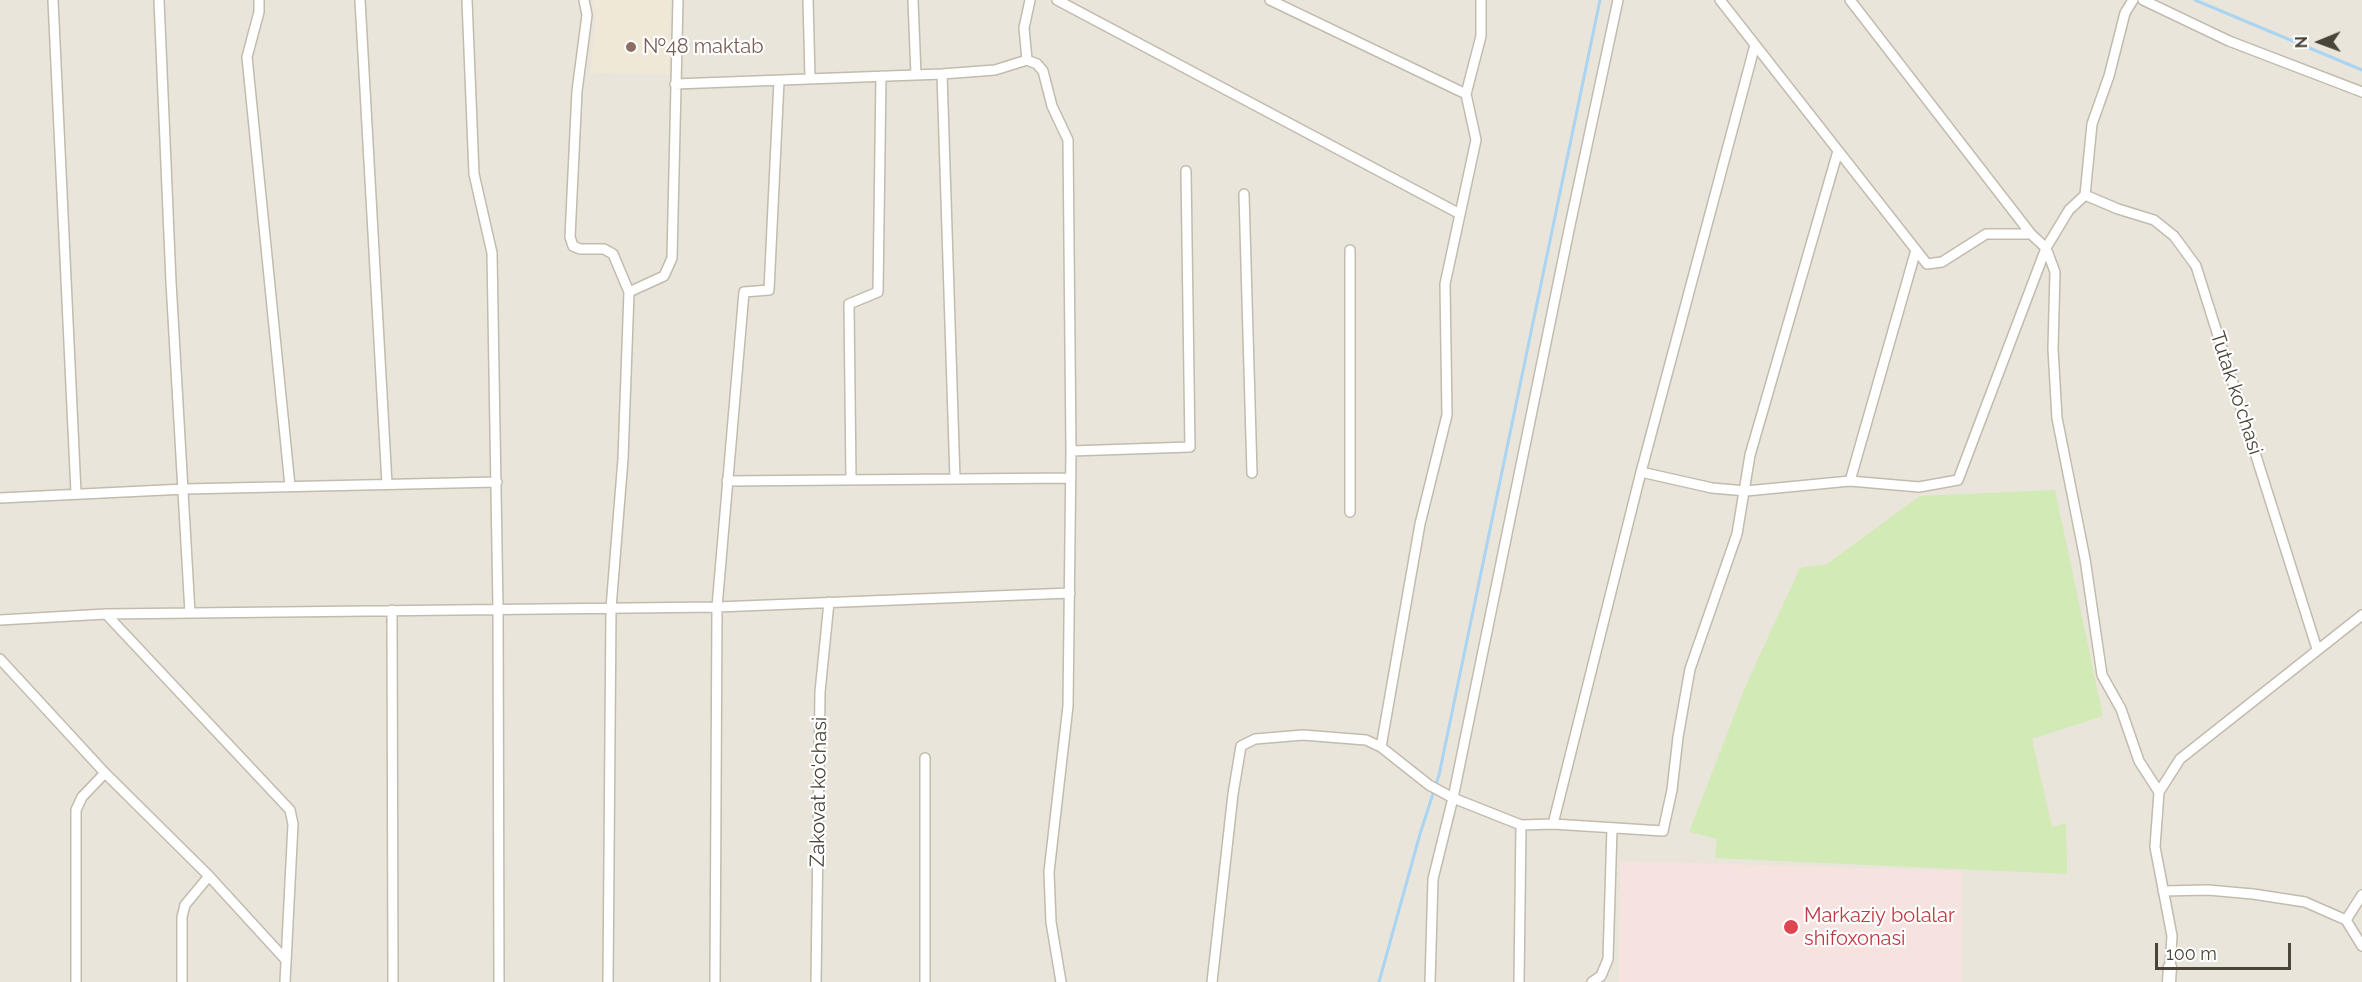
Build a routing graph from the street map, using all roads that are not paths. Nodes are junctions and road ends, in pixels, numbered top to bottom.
1 (52, 0) edge
2 (159, 0) edge
3 (259, 0) edge
4 (360, 0) edge
5 (467, 0) edge
6 (584, 0) edge
7 (678, 0) edge
8 (808, 0) edge
9 (913, 0) edge
10 (1030, 0) edge
11 (1057, 0) edge
12 (1270, 0) edge
13 (1481, 0) edge
14 (1618, 0) edge
15 (1720, 0) edge
16 (1850, 0) edge
17 (2133, 0) edge
18 (2143, 0) edge
19 (1755, 45) junction
20 (1027, 60) junction
21 (942, 74) junction
22 (916, 75) junction
23 (881, 76) junction
24 (810, 78) junction
25 (779, 81) junction
26 (675, 84) junction
27 (2362, 92) edge
28 (1466, 94) junction
29 (1838, 151) junction
30 (1186, 171) dead end
31 (1244, 194) dead end
32 (2085, 195) junction
33 (1460, 214) junction
34 (2031, 234) junction
35 (2046, 248) junction
36 (1350, 250) dead end
37 (1916, 250) junction
38 (630, 292) junction
39 (1071, 451) junction
40 (1641, 472) junction
41 (1252, 473) dead end
42 (1071, 478) junction
43 (955, 479) junction
44 (851, 480) junction
45 (727, 481) junction
46 (497, 482) junction
47 (1850, 482) junction
48 (387, 484) junction
49 (290, 486) junction
50 (185, 489) junction
51 (1746, 492) junction
52 (76, 494) junction
53 (0, 498) edge
54 (1350, 512) dead end
55 (1070, 593) junction
56 (829, 602) junction
57 (717, 607) junction
58 (498, 608) junction
59 (611, 608) junction
60 (392, 610) junction
61 (190, 613) junction
62 (106, 614) junction
63 (2362, 615) edge
64 (0, 620) edge
65 (2317, 649) junction
66 (0, 659) edge
67 (1381, 747) junction
68 (925, 758) dead end
69 (105, 773) junction
70 (2159, 792) junction
71 (1449, 795) junction
72 (1553, 824) junction
73 (1521, 825) junction
74 (1612, 828) junction
75 (208, 876) junction
76 (2163, 891) junction
77 (2362, 895) edge
78 (2346, 920) junction
79 (2362, 946) edge
80 (285, 959) junction
81 (2170, 967) joint
82 (76, 982) edge
83 (182, 982) edge
84 (285, 982) edge
85 (393, 982) edge
86 (499, 982) edge
87 (608, 982) edge
88 (714, 982) edge
89 (816, 982) edge
90 (925, 982) edge
91 (1061, 982) edge
92 (1212, 982) edge
93 (1430, 982) edge
94 (1519, 982) edge
95 (1592, 982) edge
96 (2169, 982) edge

1 - 52 street
2 - 50 street
3 - 49 street
4 - 48 street
5 - 46 street
6 - 38 street
7 - 26 street
8 - 24 street
9 - 22 street
10 - 20 street
11 - 33 street
12 - 28 street
13 - 28 street
14 - 71 street
15 - 19 street
16 - 34 street
17 - 32 street
18 - 27 street
19 - 29 street
19 - 40 street
20 - 21 street
20 - 39 street
21 - 22 street
21 - 43 street
22 - 23 street
23 - 24 street
23 - 44 street
24 - 25 street
25 - 26 street
25 - 45 street
26 - 38 street
28 - 33 street
29 - 37 street
29 - 51 street
30 - 39 street
31 - 41 street
32 - 35 street
32 - 65 street, Tutak ko'chasi
33 - 67 street
34 - 35 street
34 - 37 street
35 - 47 street
35 - 70 street
36 - 54 street
37 - 47 street
38 - 59 street
39 - 42 street
40 - 51 street
40 - 72 street
42 - 43 street
42 - 55 street
43 - 44 street
44 - 45 street
45 - 57 street
46 - 48 street
46 - 58 street
47 - 51 street
48 - 49 street
49 - 50 street
50 - 52 street
50 - 61 street
51 - 74 street
52 - 53 street
55 - 56 street
55 - 91 street
56 - 57 street
56 - 89 street, Zakovat ko'chasi
57 - 59 street
57 - 88 street
58 - 59 street
58 - 60 street
58 - 86 street
59 - 87 street
60 - 61 street
60 - 85 street
61 - 62 street
62 - 64 street
62 - 80 street
63 - 65 street
65 - 70 street
66 - 69 street
67 - 71 street
67 - 92 street
68 - 90 street
69 - 75 street
69 - 82 street
70 - 76 street
71 - 73 street
71 - 93 street
72 - 73 street
72 - 74 street
73 - 94 street
74 - 95 street
75 - 80 street
75 - 83 street
76 - 78 street
76 - 81 street
77 - 78 street
78 - 79 street
80 - 84 street
81 - 96 street

